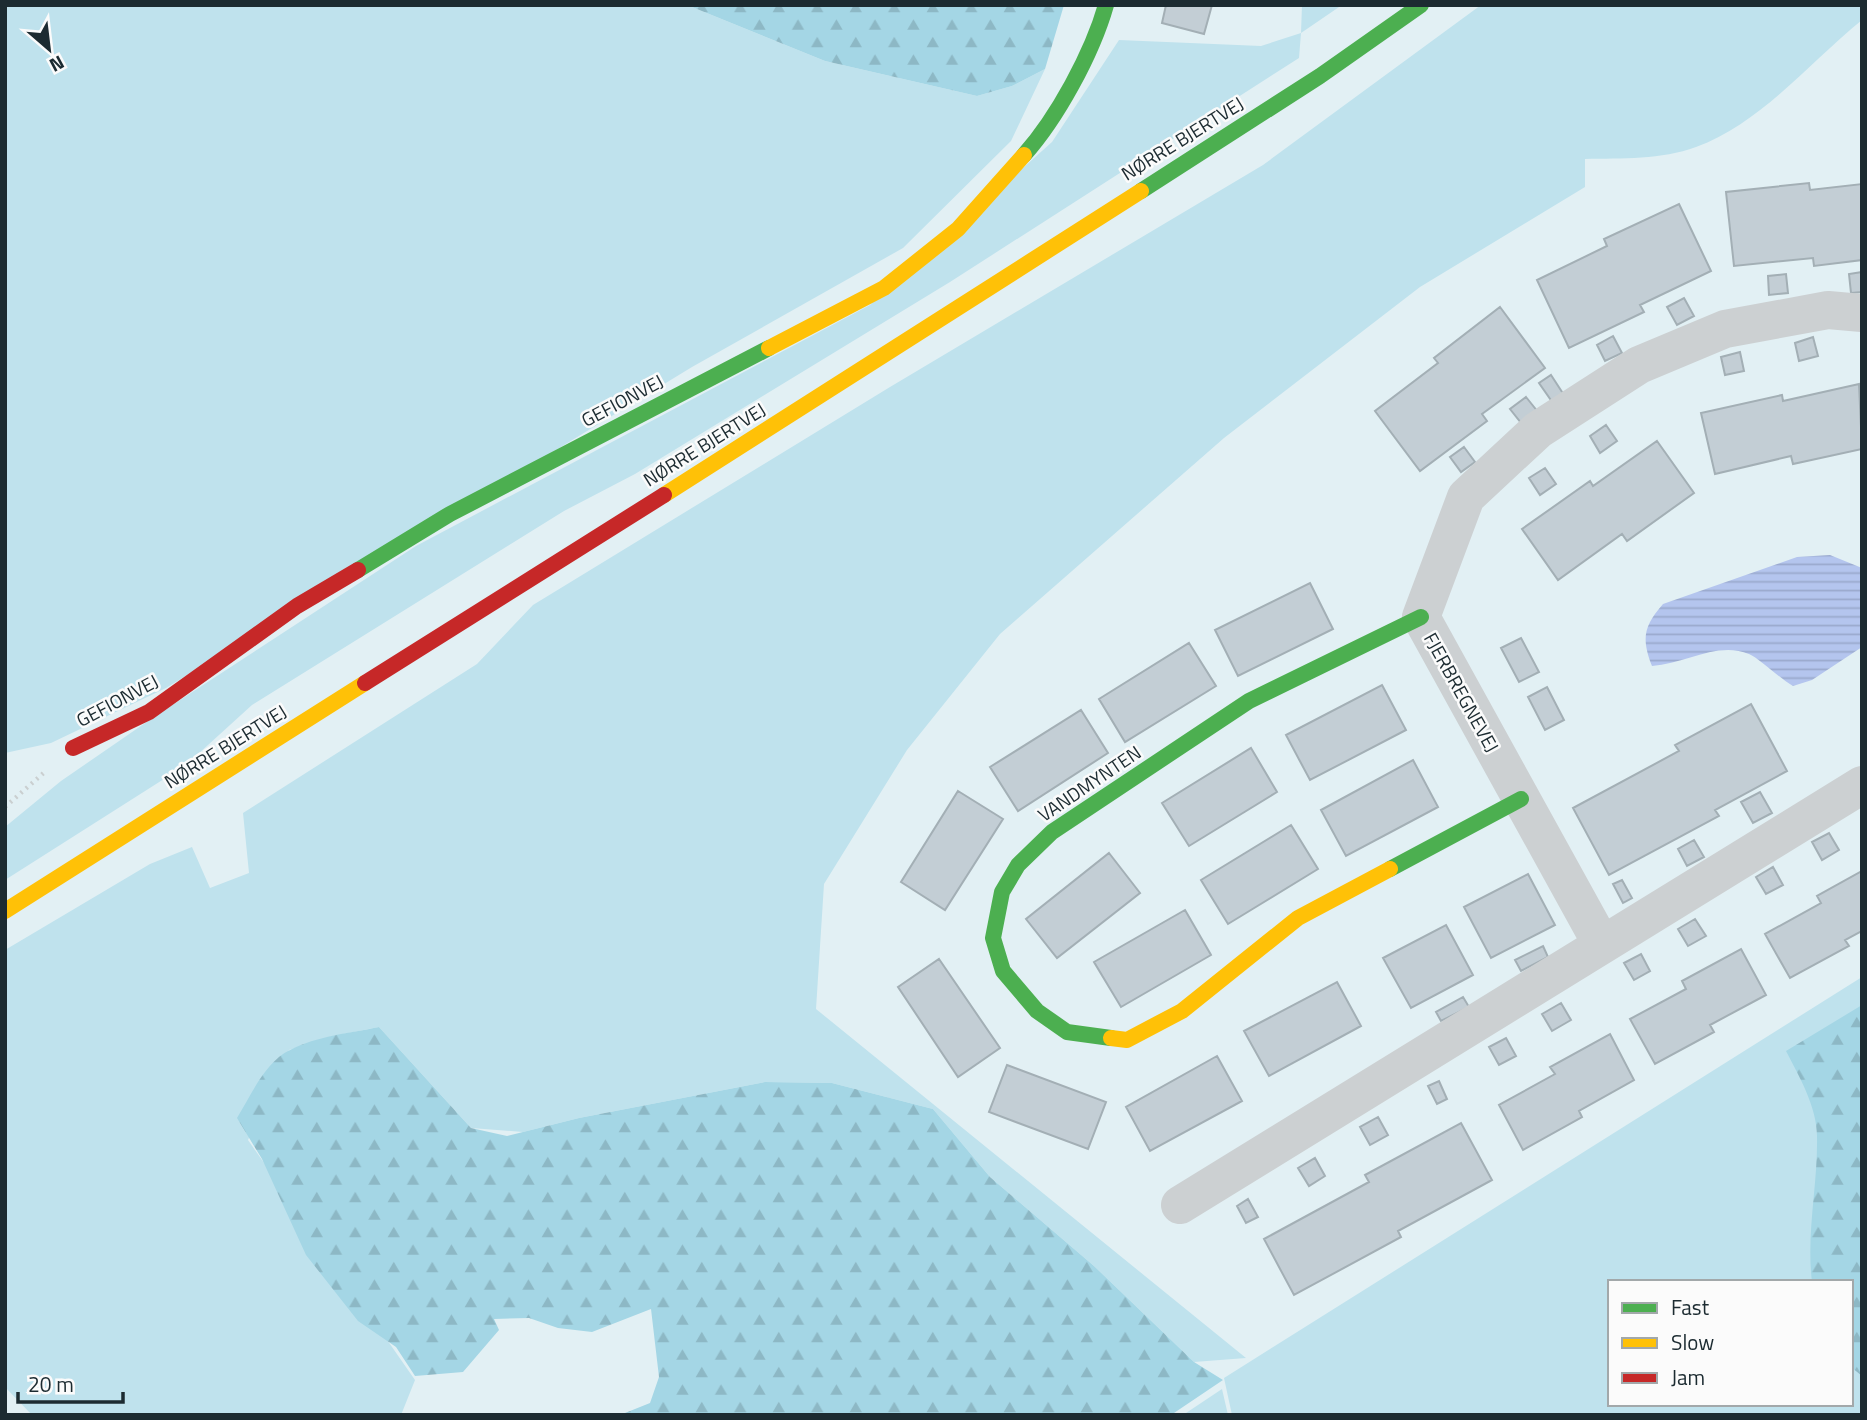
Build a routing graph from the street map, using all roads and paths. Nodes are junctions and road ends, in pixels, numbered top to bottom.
1 (1106, 5) edge
2 (1421, 5) edge
3 (1862, 313) edge
4 (1421, 618) junction
5 (72, 748) joint
6 (1862, 785) edge
7 (1521, 799) junction
8 (5, 807) edge
9 (5, 911) edge
10 (1601, 943) junction
11 (1180, 1205) dead end

1 - 5 street, GEFIONVEJ
2 - 9 street, NØRRE BJERTVEJ
3 - 4 street, FJERBREGNEVEJ
4 - 7 street, FJERBREGNEVEJ
4 - 7 street, VANDMYNTEN
5 - 8 path
6 - 10 street
7 - 10 street, FJERBREGNEVEJ
10 - 11 street

